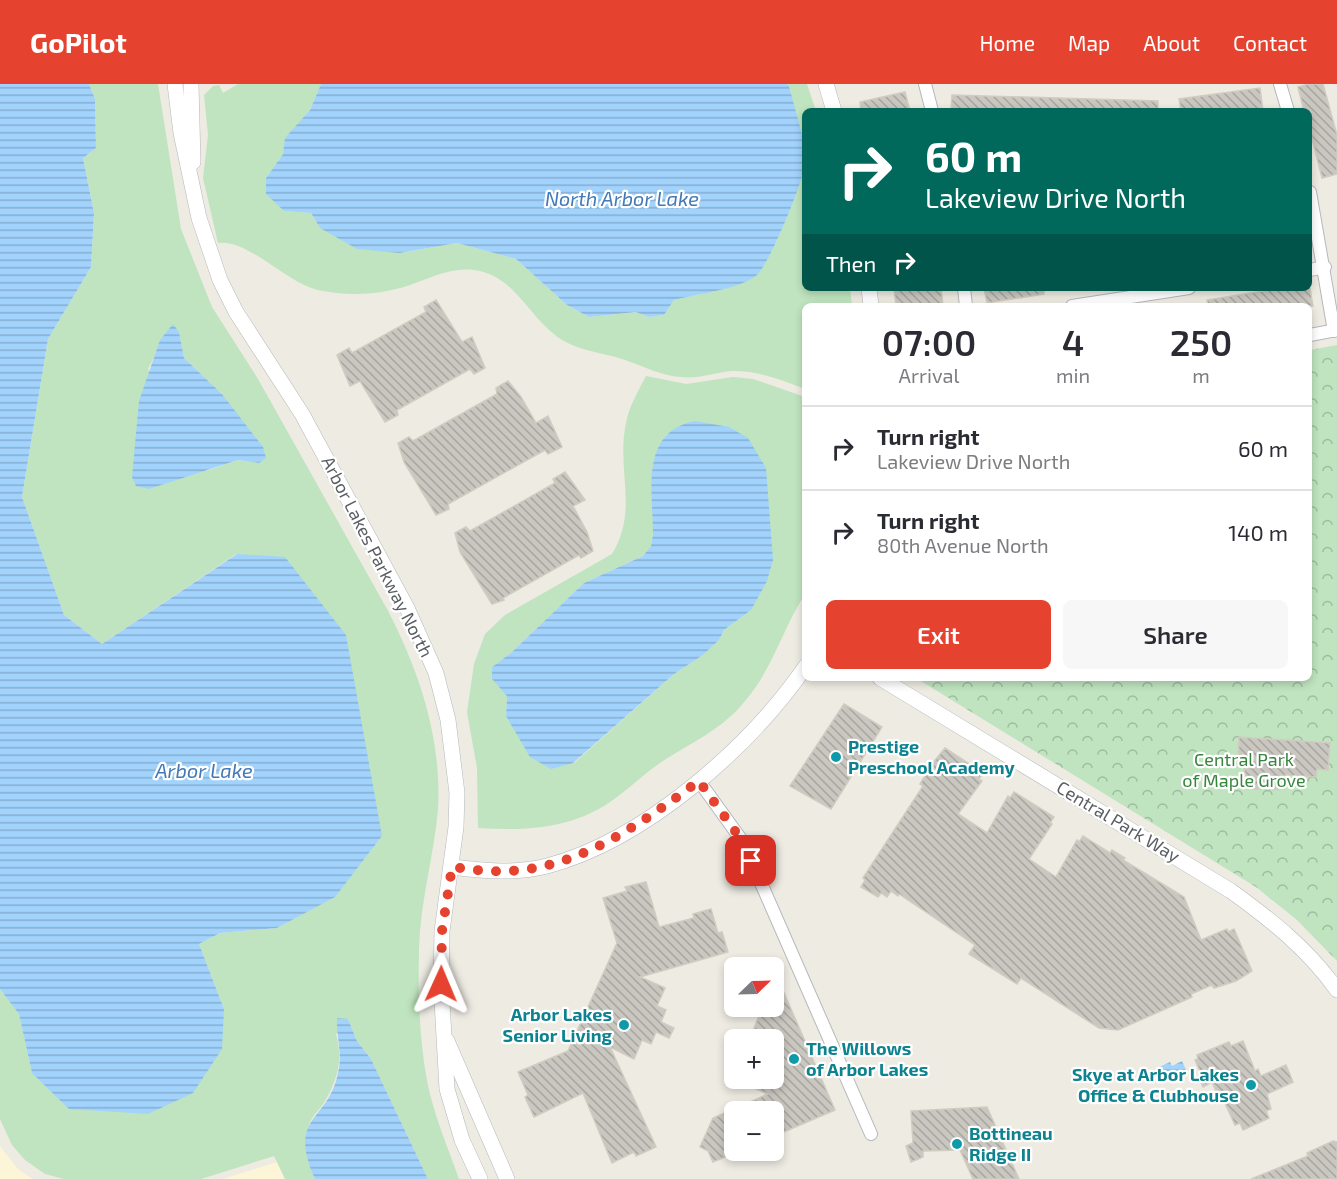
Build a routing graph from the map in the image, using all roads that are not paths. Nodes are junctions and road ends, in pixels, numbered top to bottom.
1 (175, 84) edge
2 (191, 84) edge
3 (826, 84) edge
4 (925, 84) edge
5 (1280, 84) edge
6 (833, 108) edge
7 (931, 108) edge
8 (1287, 108) edge
9 (193, 180) junction
10 (1312, 204) edge
11 (1325, 267) junction
12 (1312, 270) edge
13 (1170, 291) edge
14 (1092, 303) edge
15 (1335, 331) edge
16 (1312, 335) edge
17 (802, 672) edge
18 (885, 681) edge
19 (699, 781) junction
20 (452, 867) junction
21 (1337, 990) edge
22 (444, 1034) junction
23 (871, 1134) dead end
24 (480, 1179) edge
25 (507, 1179) edge

1 - 9 street, Arbor Lakes Parkway North
2 - 9 street, Arbor Lakes Parkway North
3 - 6 street
4 - 7 street
5 - 8 street
9 - 20 street, Arbor Lakes Parkway North
10 - 11 street
11 - 12 street
11 - 15 street
13 - 14 street
15 - 16 street
17 - 19 street
18 - 21 street, Central Park Way
19 - 20 street
19 - 23 street
20 - 22 street, Arbor Lakes Parkway North
22 - 24 street, Arbor Lakes Parkway North
22 - 25 street, Arbor Lakes Parkway North

